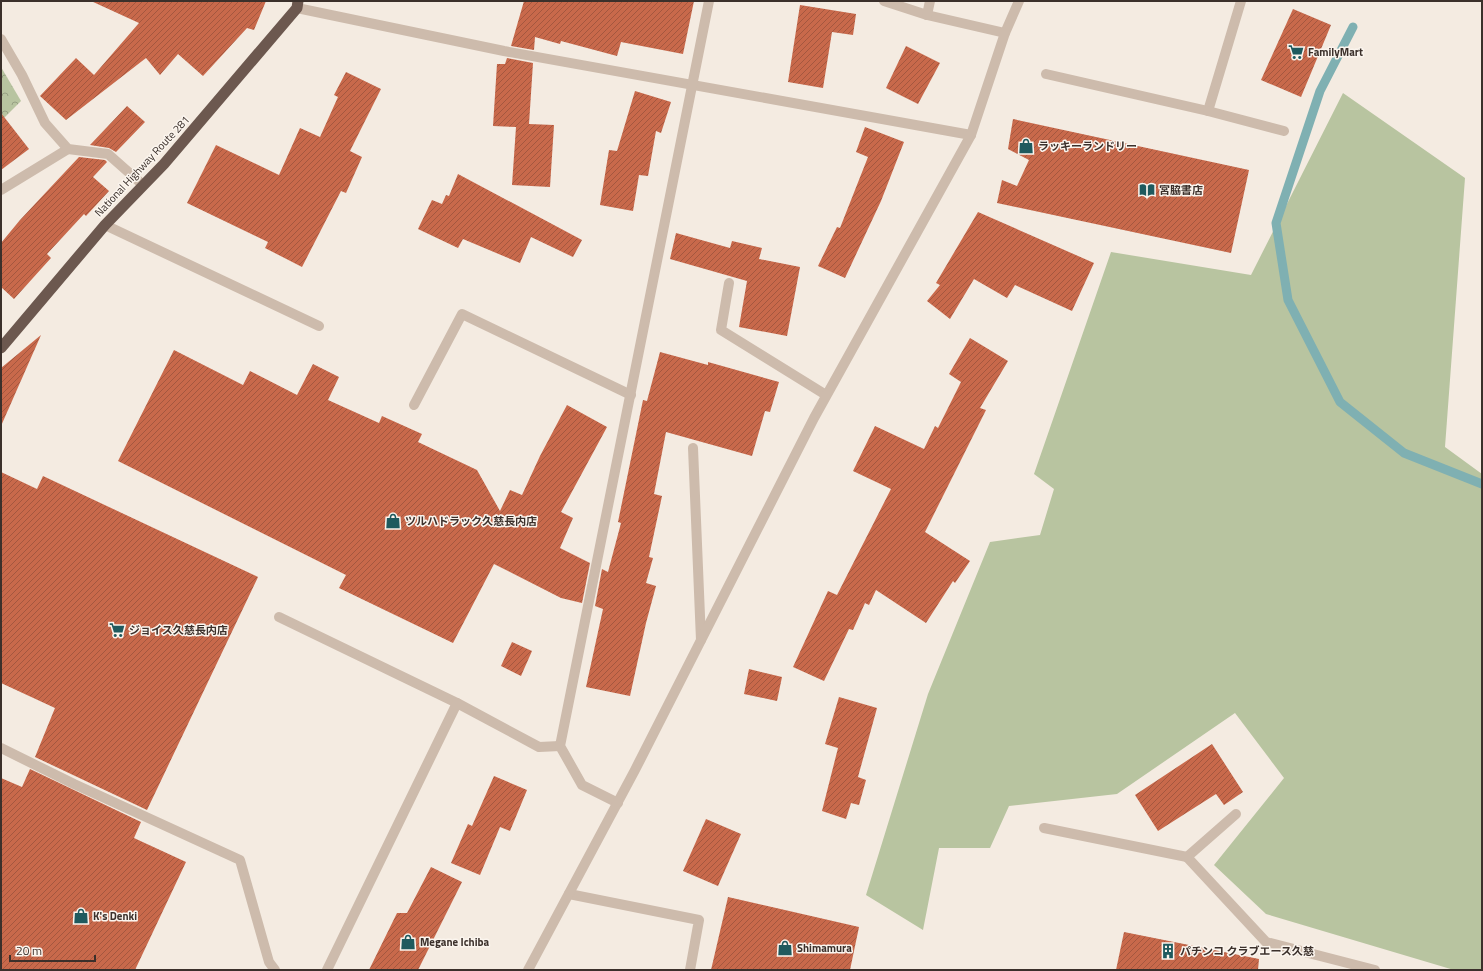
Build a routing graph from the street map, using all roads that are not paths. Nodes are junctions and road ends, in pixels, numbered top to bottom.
1 (709, 1) edge
2 (884, 1) edge
3 (930, 1) edge
4 (1020, 1) edge
5 (1242, 1) edge
6 (298, 5) edge
7 (927, 15) junction
8 (1005, 33) junction
9 (1, 39) edge
10 (1046, 74) dead end
11 (693, 85) junction
12 (1208, 111) junction
13 (1284, 131) dead end
14 (971, 135) junction
15 (68, 149) junction
16 (143, 185) junction
17 (1, 190) edge
18 (105, 225) junction
19 (729, 283) dead end
20 (318, 326) dead end
21 (1, 348) edge
22 (631, 395) junction
23 (826, 395) junction
24 (414, 405) dead end
25 (693, 448) dead end
26 (279, 617) dead end
27 (701, 640) junction
28 (457, 703) junction
29 (560, 746) junction
30 (1, 748) edge
31 (618, 803) junction
32 (1236, 814) dead end
33 (1044, 828) dead end
34 (1187, 857) junction
35 (569, 894) junction
36 (275, 970) edge
37 (328, 970) edge
38 (528, 970) edge
39 (690, 970) edge
40 (1375, 970) edge

1 - 11 street
2 - 7 street
3 - 7 street
4 - 8 street
5 - 12 street
6 - 11 street
6 - 16 highway, National Highway Route 281
7 - 8 street
8 - 14 street
9 - 15 street
10 - 12 street
11 - 14 street
11 - 22 street
12 - 13 street
14 - 23 street
15 - 16 street
15 - 17 street
16 - 18 highway, National Highway Route 281
18 - 20 street
18 - 21 highway, National Highway Route 281
19 - 23 street
22 - 24 street
22 - 29 street
23 - 27 street
25 - 27 street
26 - 28 street
27 - 31 street
28 - 29 street
28 - 37 street
29 - 31 street
30 - 36 street
31 - 35 street
32 - 34 street
33 - 34 street
34 - 40 street
35 - 38 street
35 - 39 street

